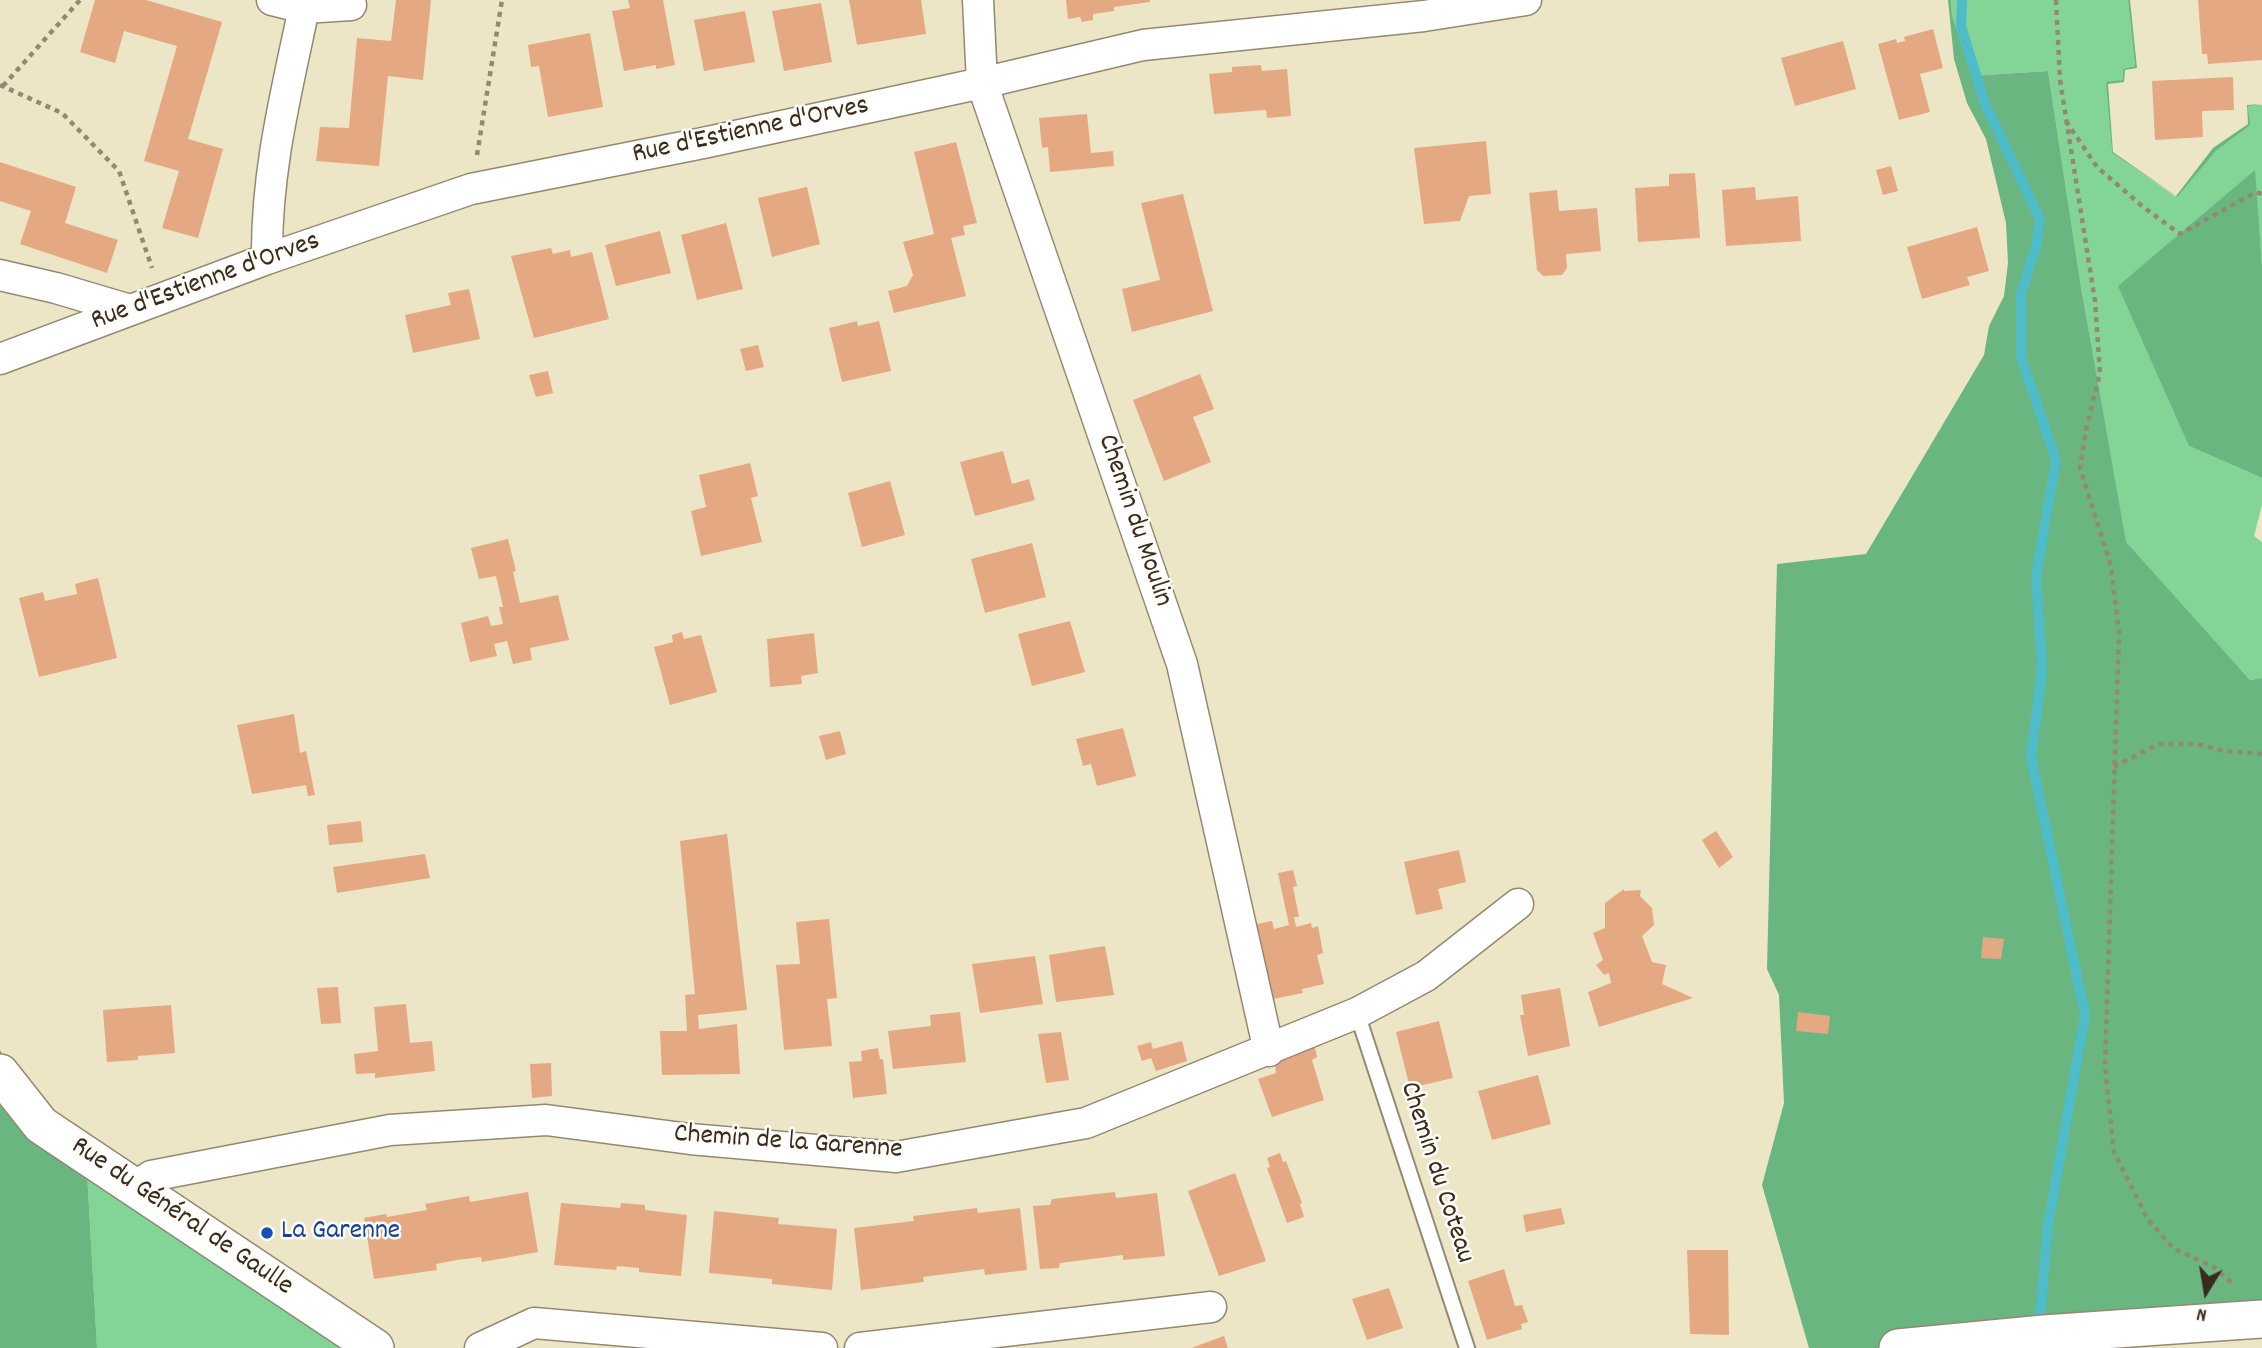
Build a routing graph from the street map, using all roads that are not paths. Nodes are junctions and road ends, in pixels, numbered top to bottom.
1 (272, 0) edge
2 (978, 0) edge
3 (1526, 0) edge
4 (351, 5) dead end
5 (304, 8) junction
6 (982, 83) junction
7 (267, 260) junction
8 (0, 275) edge
9 (130, 310) junction
10 (0, 359) edge
11 (1518, 904) dead end
12 (1357, 1013) junction
13 (1269, 1051) junction
14 (0, 1073) edge
15 (134, 1187) junction
16 (1211, 1307) dead end
17 (2257, 1319) edge
18 (375, 1348) edge
19 (481, 1348) edge
20 (822, 1348) edge
21 (860, 1348) edge
22 (1467, 1348) edge
23 (1898, 1348) edge

1 - 5 street
2 - 6 street, Chemin du Moulin
3 - 6 street, Rue d'Estienne d'Orves
4 - 5 street
5 - 7 street
6 - 7 street, Rue d'Estienne d'Orves
6 - 13 street, Chemin du Moulin
7 - 9 street, Rue d'Estienne d'Orves
8 - 9 street
9 - 10 street, Rue d'Estienne d'Orves
11 - 12 street, Chemin de la Garenne
12 - 13 street, Chemin de la Garenne
12 - 22 lane, Chemin du Coteau
13 - 15 street, Chemin de la Garenne
14 - 15 street, Rue du Général de Gaulle
15 - 18 street, Rue du Général de Gaulle
16 - 21 street
17 - 23 street
19 - 20 street

